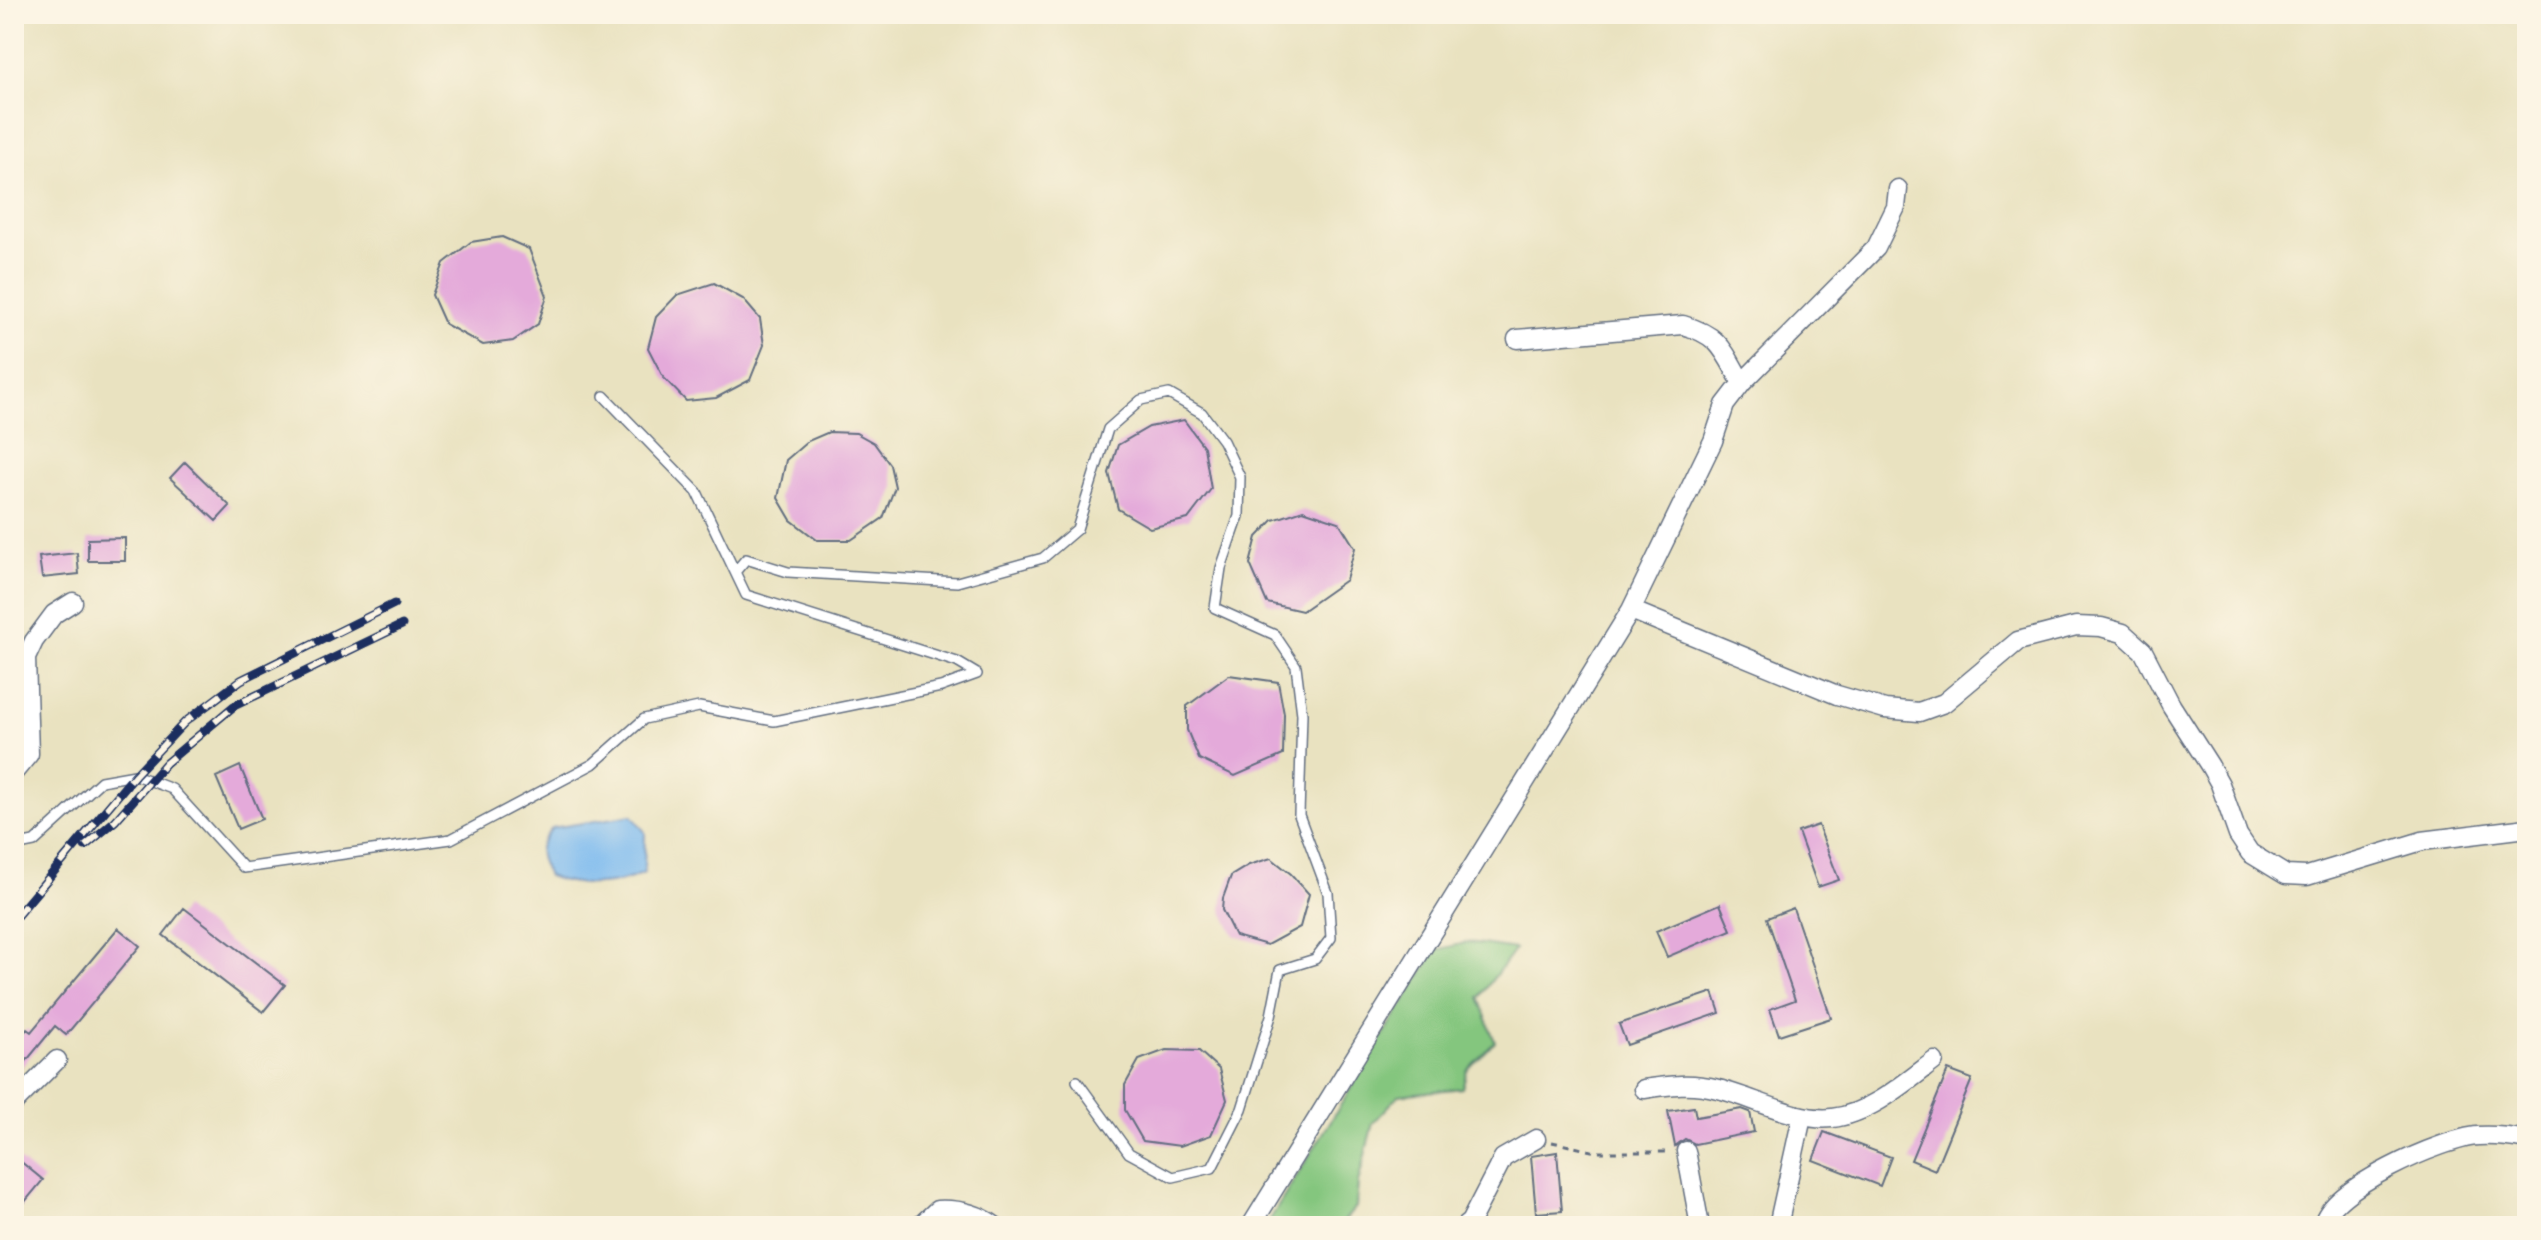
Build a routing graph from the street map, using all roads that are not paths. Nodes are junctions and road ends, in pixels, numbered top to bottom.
1 (1898, 189) dead end
2 (1517, 339) dead end
3 (1742, 383) junction
4 (604, 396) dead end
5 (735, 572) junction
6 (73, 602) dead end
7 (1631, 610) junction
8 (14, 772) edge
9 (2527, 828) edge
10 (14, 846) edge
11 (57, 1060) dead end
12 (1934, 1061) dead end
13 (1077, 1081) dead end
14 (1644, 1089) dead end
15 (14, 1103) edge
16 (1802, 1117) junction
17 (1536, 1139) road end
18 (2527, 1140) edge
19 (1686, 1151) road end
20 (920, 1226) edge
21 (995, 1226) edge
22 (1251, 1226) edge
23 (1465, 1226) edge
24 (1700, 1226) edge
25 (1778, 1226) edge
26 (2323, 1226) edge

1 - 3 street
2 - 3 street
3 - 7 street
4 - 5 lane
5 - 10 lane
5 - 13 lane
6 - 8 street
7 - 9 street
7 - 22 street
11 - 15 street
12 - 16 street
14 - 16 street
16 - 25 street
17 - 23 street
18 - 26 street
19 - 24 street
20 - 21 street

